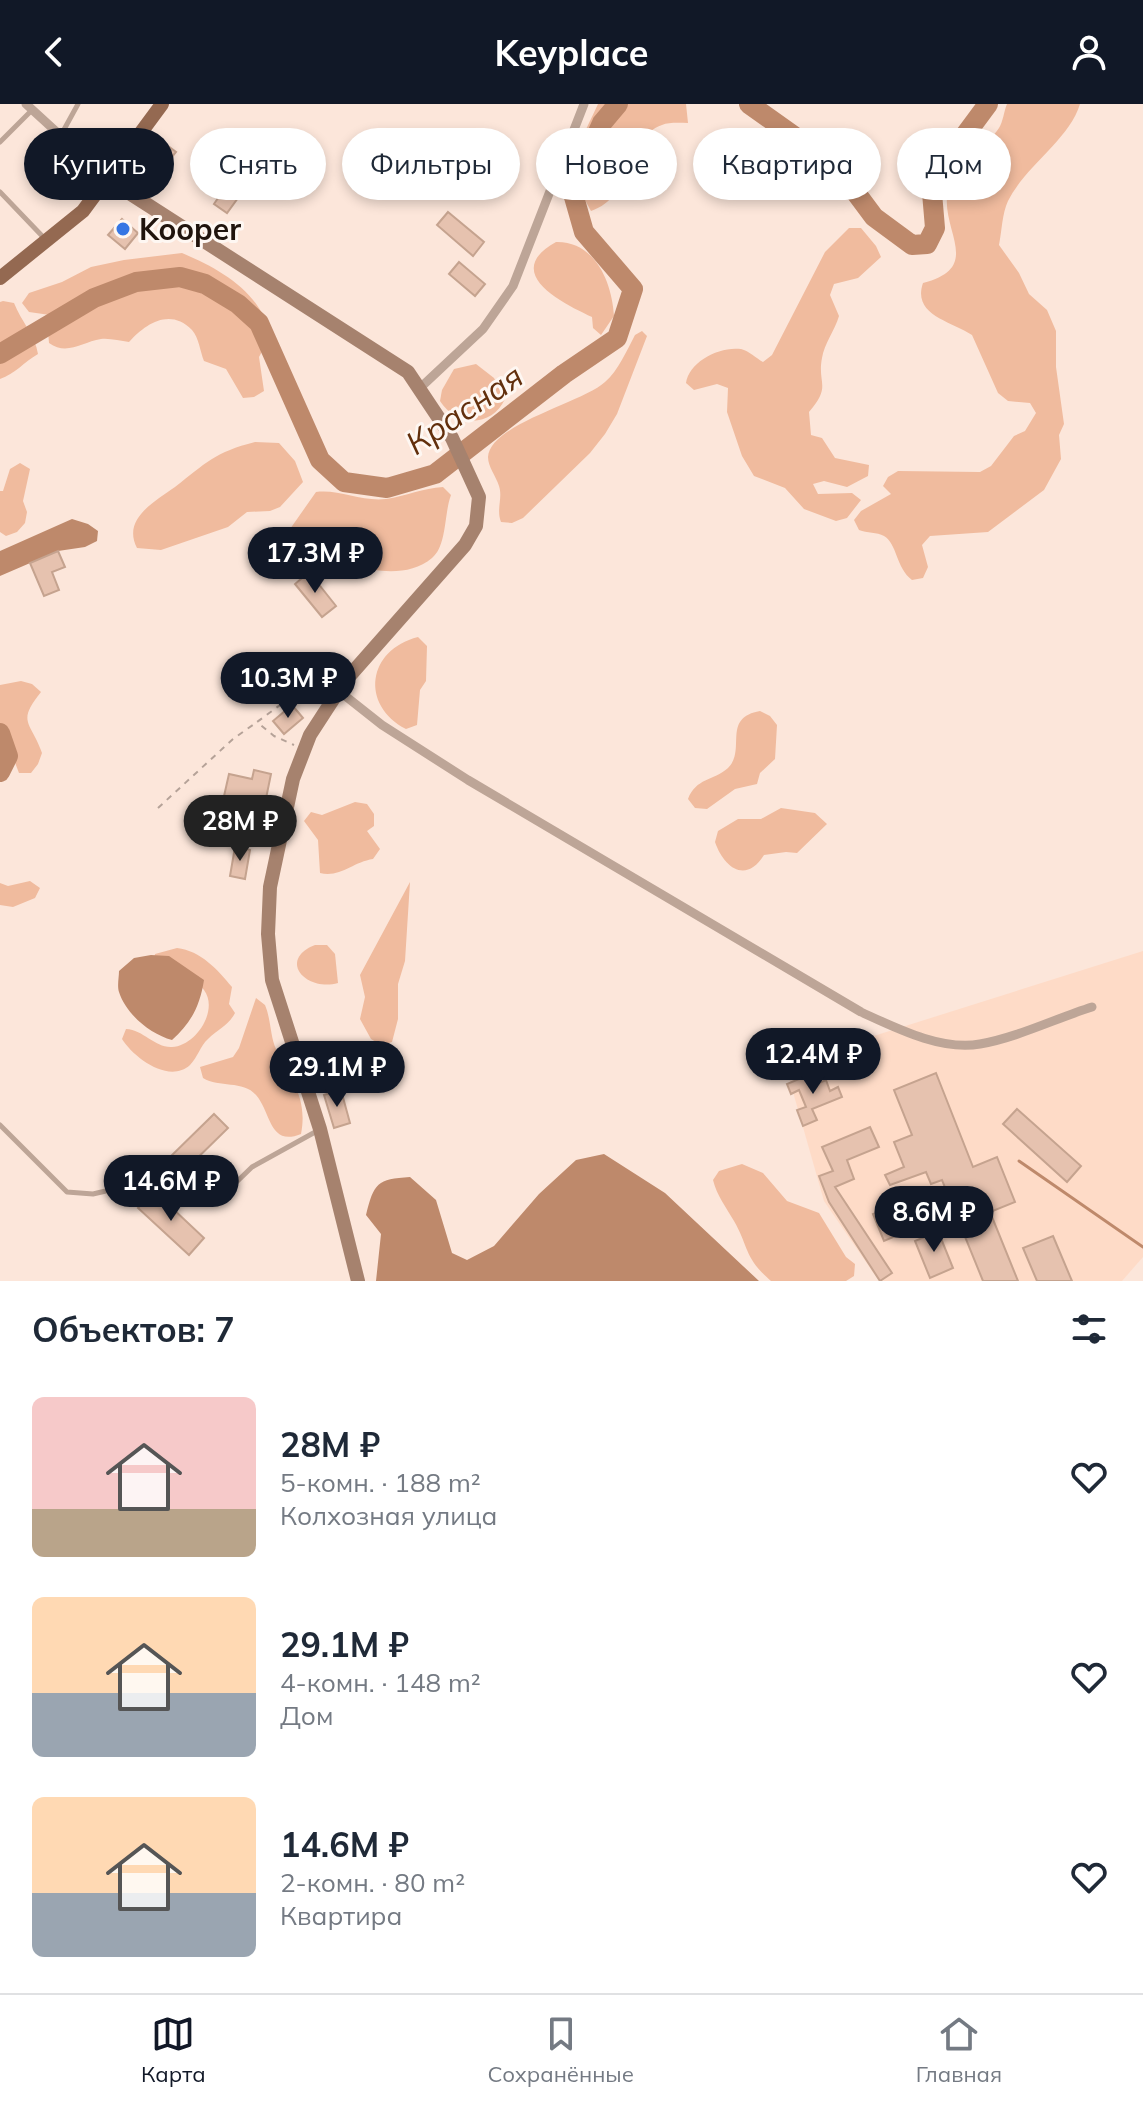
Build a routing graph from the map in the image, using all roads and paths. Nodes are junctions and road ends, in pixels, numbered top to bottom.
1 (78, 104) edge
2 (162, 104) edge
3 (584, 104) edge
4 (29, 107) edge
5 (51, 128) edge
6 (64, 128) edge
7 (145, 128) edge
8 (0, 142) edge
9 (0, 192) edge
10 (92, 200) edge
11 (141, 200) edge
12 (47, 241) junction
13 (0, 278) edge
14 (420, 388) junction
15 (339, 691) junction
16 (291, 697) dead end
17 (257, 722) junction
18 (302, 748) junction
19 (158, 808) dead end
20 (1092, 1007) dead end
21 (0, 1125) edge
22 (320, 1129) junction
23 (358, 1281) edge

1 - 6 lane
2 - 7 main road
3 - 14 street
4 - 5 street
4 - 8 lane
9 - 12 lane
10 - 12 main road
11 - 14 street
12 - 13 main road
14 - 15 street
15 - 18 street
15 - 20 street
16 - 17 path
17 - 18 path
17 - 19 path
18 - 22 street
21 - 22 lane
22 - 23 street

